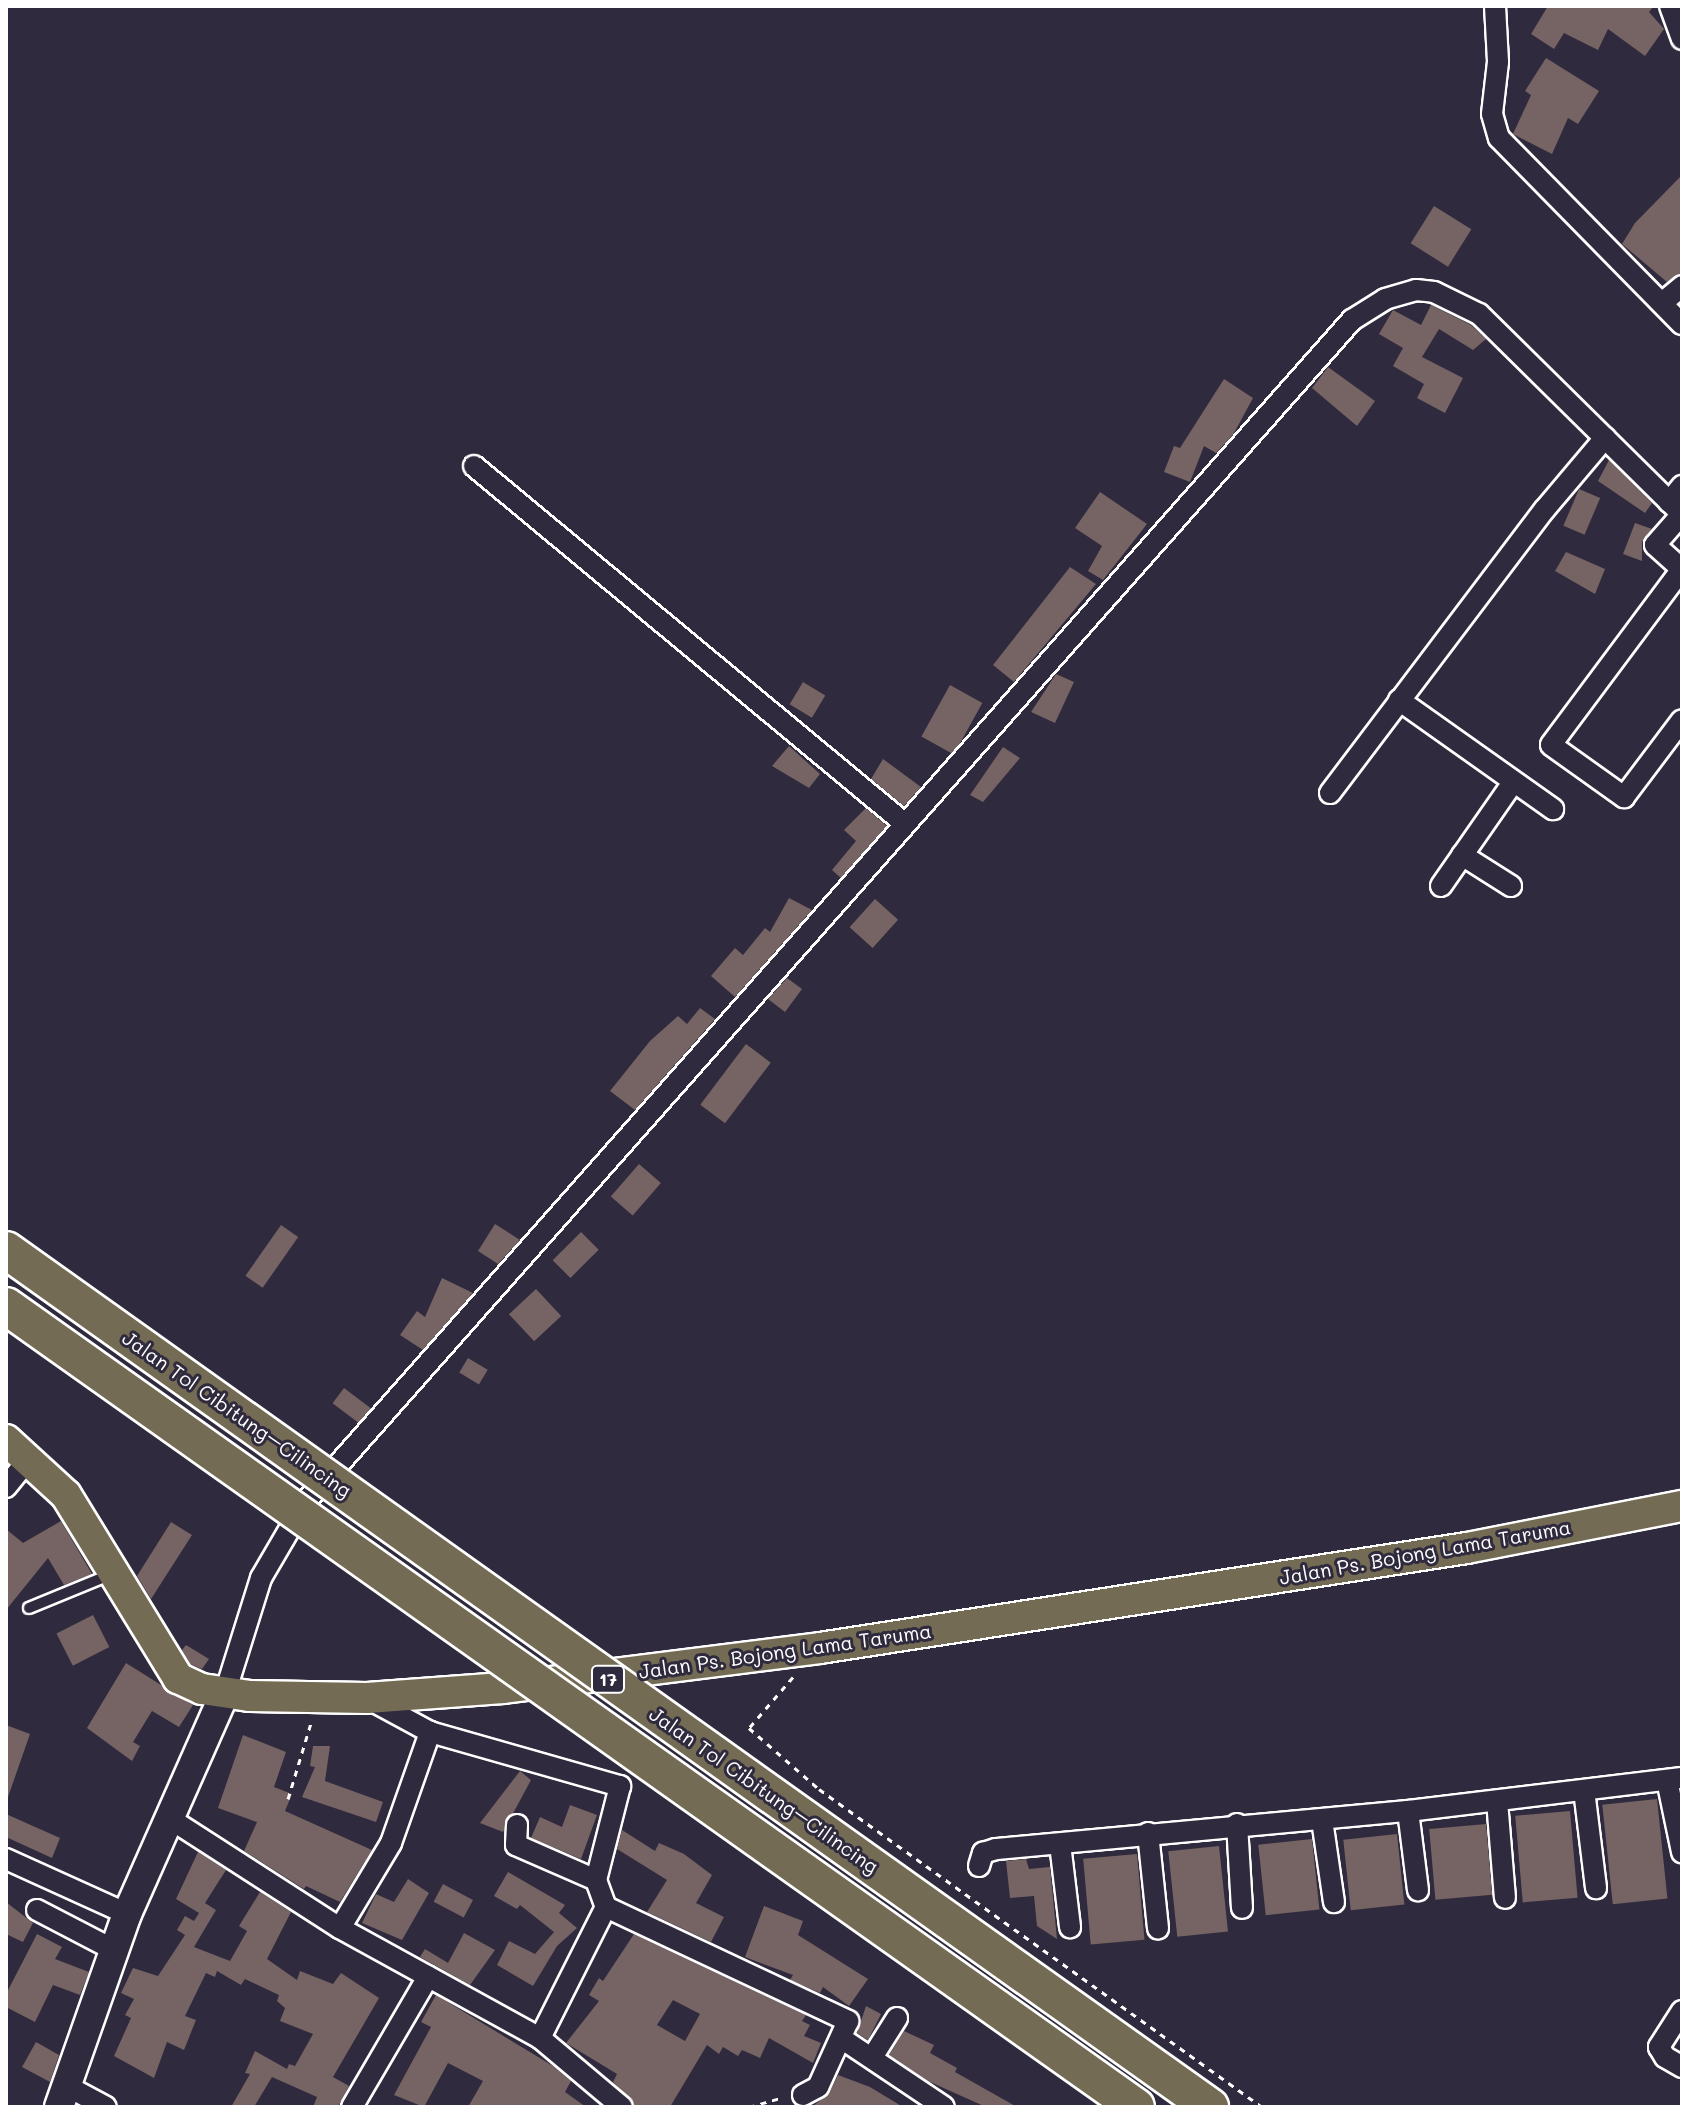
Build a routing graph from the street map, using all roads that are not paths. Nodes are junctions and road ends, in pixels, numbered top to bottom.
1 (1495, 6) edge
2 (1670, 6) edge
3 (1682, 39) edge
4 (1682, 286) edge
5 (1662, 303) junction
6 (1682, 324) edge
7 (1605, 438) junction
8 (474, 466) dead end
9 (1679, 504) edge
10 (1682, 569) edge
11 (1399, 700) junction
12 (1682, 720) edge
13 (1512, 784) junction
14 (1330, 793) dead end
15 (1553, 809) dead end
16 (904, 823) junction
17 (1462, 855) junction
18 (1441, 886) dead end
19 (1511, 886) dead end
20 (6, 1250) edge
21 (6, 1306) edge
22 (18, 1450) edge
23 (6, 1487) edge
24 (1682, 1506) edge
25 (114, 1574) junction
26 (29, 1608) dead end
27 (225, 1693) junction
28 (367, 1698) junction
29 (430, 1732) junction
30 (1674, 1779) edge
31 (1584, 1790) junction
32 (1497, 1801) junction
33 (1408, 1811) junction
34 (169, 1818) junction
35 (1322, 1820) junction
36 (1237, 1824) junction
37 (517, 1825) dead end
38 (1148, 1833) junction
39 (1060, 1844) junction
40 (1682, 1852) edge
41 (6, 1859) edge
42 (979, 1866) dead end
43 (596, 1880) junction
44 (1596, 1888) dead end
45 (1418, 1890) dead end
46 (1505, 1898) dead end
47 (1334, 1902) dead end
48 (606, 1907) junction
49 (1242, 1908) dead end
50 (37, 1910) dead end
51 (127, 1914) junction
52 (1070, 1927) dead end
53 (340, 1928) junction
54 (1158, 1928) dead end
55 (114, 1950) junction
56 (428, 1977) junction
57 (1682, 2011) edge
58 (897, 2018) dead end
59 (540, 2038) junction
60 (844, 2040) junction
61 (873, 2056) junction
62 (1682, 2067) edge
63 (803, 2095) road end
64 (63, 2096) edge
65 (106, 2107) edge
66 (352, 2107) edge
67 (622, 2107) edge
68 (944, 2107) edge
69 (1136, 2107) edge
70 (1210, 2107) edge

1 - 5 street
2 - 3 street
4 - 5 street
5 - 6 street
7 - 9 street
7 - 11 street
7 - 16 street
8 - 16 street
9 - 10 street
10 - 12 street
11 - 13 street
11 - 14 street
13 - 15 street
13 - 17 street
16 - 27 street
17 - 18 street
17 - 19 street
20 - 70 highway, Jalan Tol Cibitung–Cilincing / 17, bridge
21 - 69 highway, 17, bridge
22 - 23 street
22 - 25 main road, Jalan Ps. Bojong Lama Taruma
24 - 28 main road, Jalan Ps. Bojong Lama Taruma
25 - 26 lane
25 - 27 main road, Jalan Ps. Bojong Lama Taruma
27 - 28 main road, Jalan Ps. Bojong Lama Taruma
27 - 34 street
28 - 29 street
29 - 43 street
29 - 53 street
30 - 31 street
30 - 40 street
31 - 32 street
31 - 44 street
32 - 33 street
32 - 46 street
33 - 35 street
33 - 45 street
34 - 51 street
34 - 53 street
35 - 36 street
35 - 47 street
36 - 38 street
36 - 49 street
37 - 43 street
38 - 39 street
38 - 54 street
39 - 42 street
39 - 52 street
41 - 51 street
43 - 48 street
48 - 59 street
48 - 60 street
50 - 55 street
51 - 55 street
53 - 56 street
55 - 64 street
56 - 59 street
56 - 66 street
57 - 62 street
58 - 61 street
59 - 67 street
60 - 61 street
60 - 63 street
61 - 68 street
64 - 65 street

